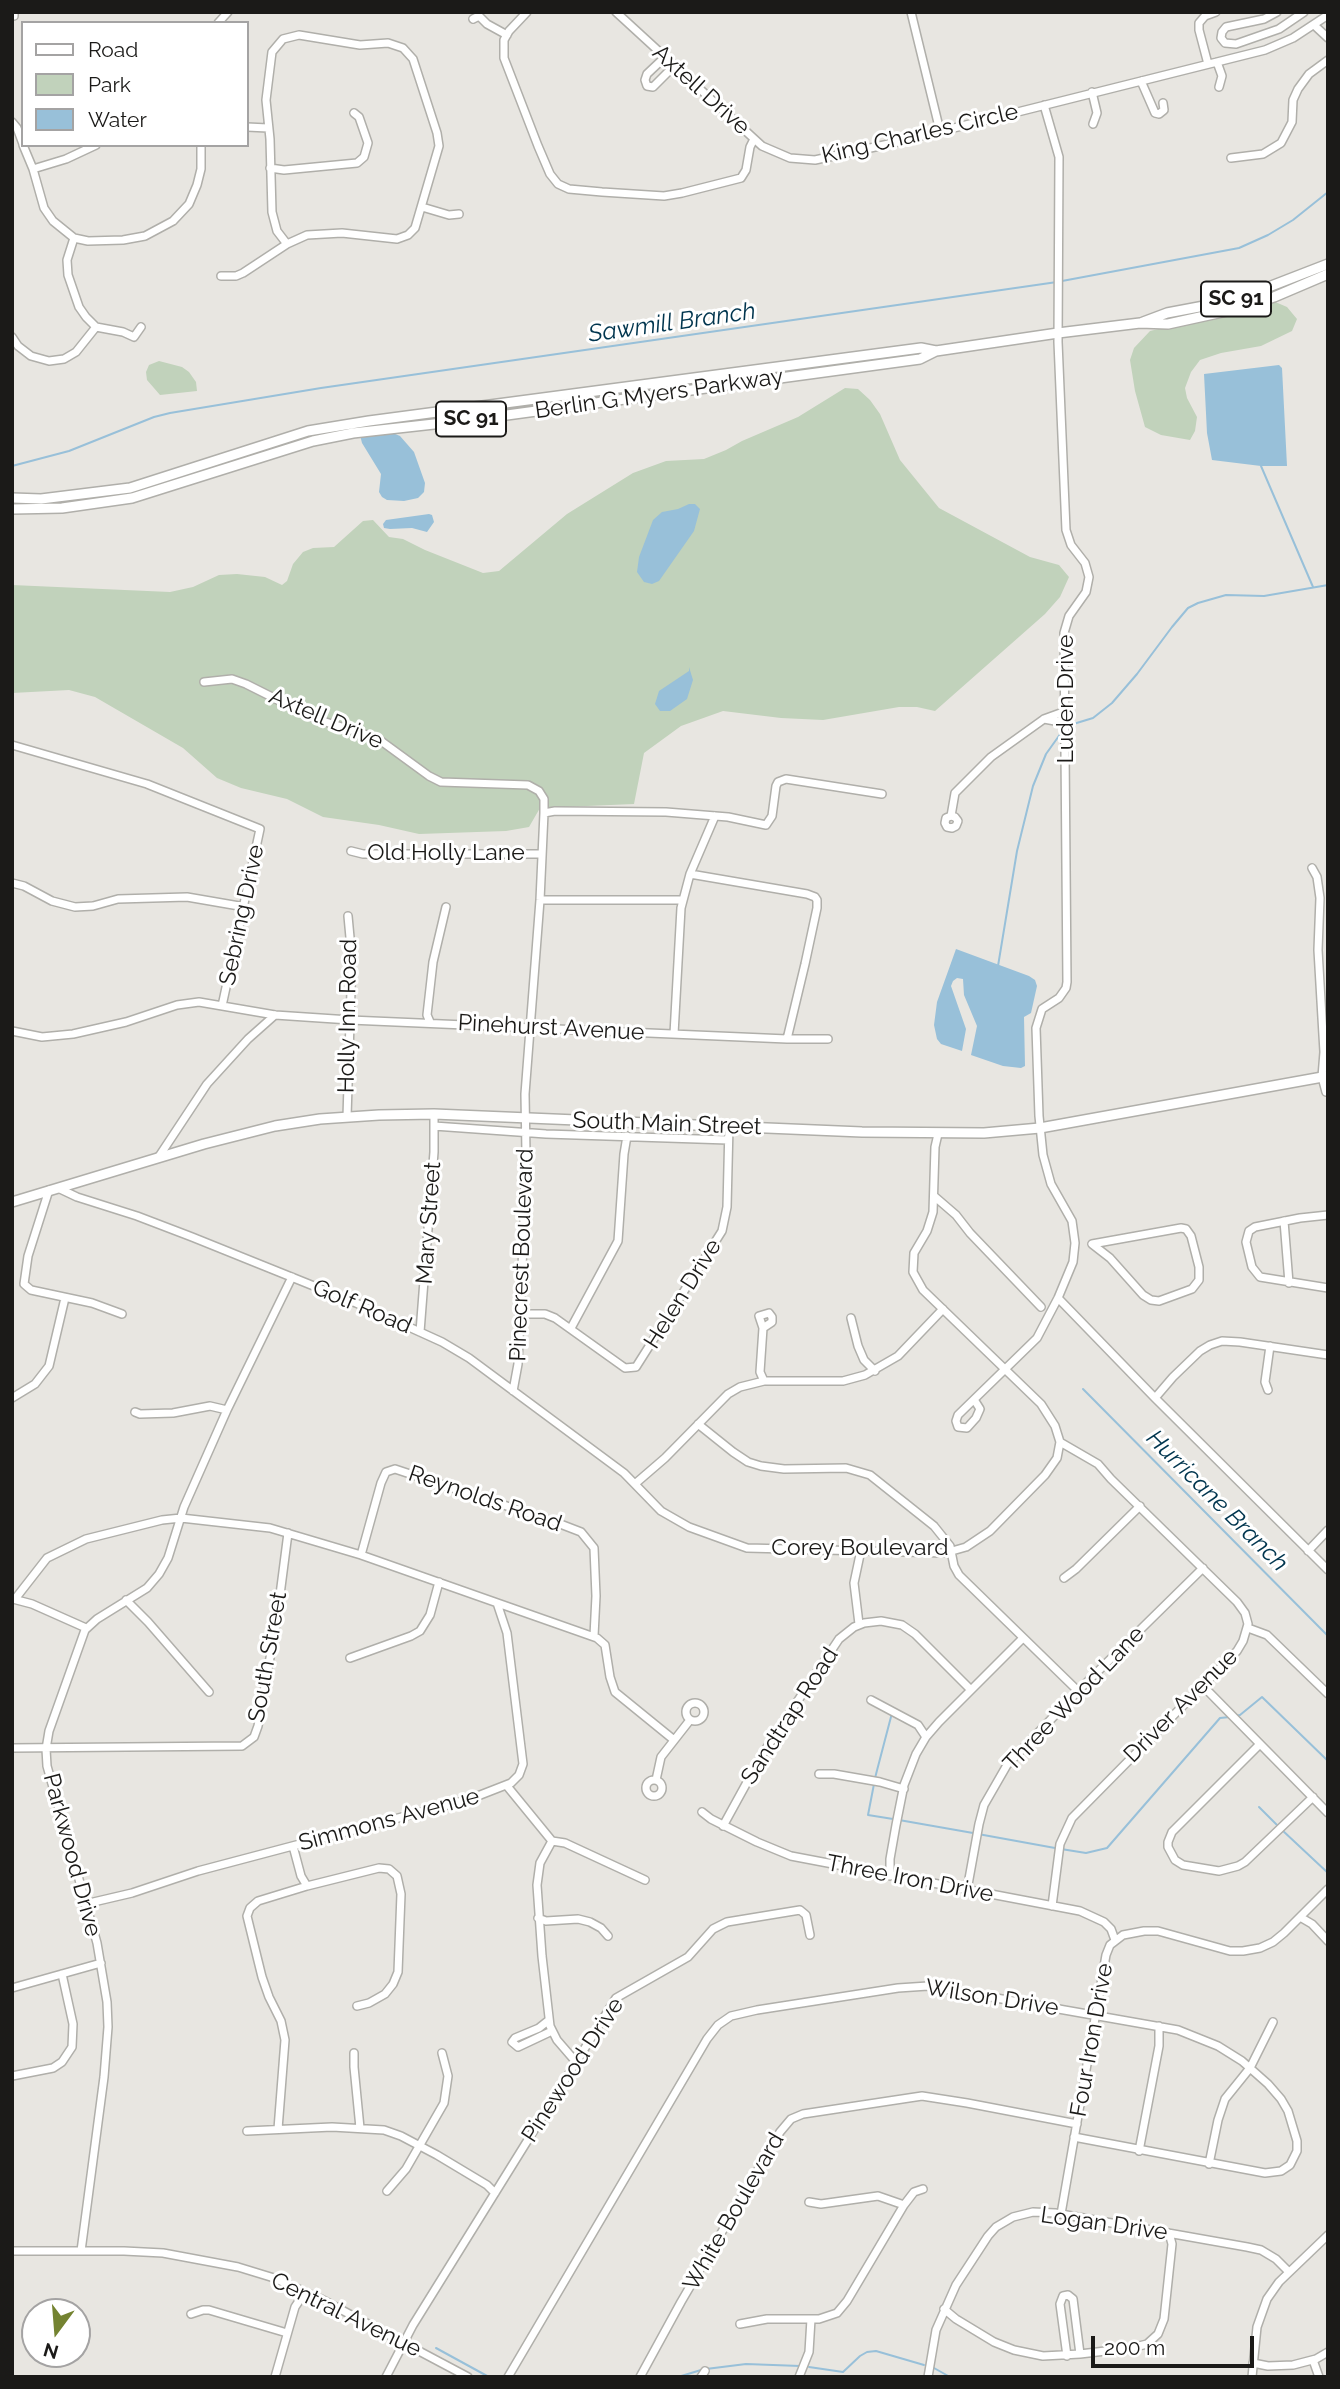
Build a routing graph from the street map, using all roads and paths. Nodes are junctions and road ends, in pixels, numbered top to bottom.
1 (527, 12) edge
2 (616, 12) edge
3 (911, 12) edge
4 (1216, 12) edge
5 (1277, 12) edge
6 (1304, 12) edge
7 (1325, 15) edge
8 (474, 19) dead end
9 (1314, 25) junction
10 (507, 35) junction
11 (1328, 38) edge
12 (408, 40) dead end
13 (403, 48) junction
14 (665, 57) junction
15 (1328, 60) edge
16 (1213, 63) junction
17 (674, 66) junction
18 (1141, 81) junction
19 (1219, 87) dead end
20 (1092, 93) junction
21 (1163, 103) dead end
22 (1044, 105) junction
23 (354, 114) dead end
24 (12, 122) edge
25 (1093, 124) dead end
26 (248, 127) edge
27 (268, 128) junction
28 (940, 131) junction
29 (21, 139) edge
30 (754, 139) junction
31 (24, 147) edge
32 (92, 147) edge
33 (201, 147) edge
34 (1231, 158) dead end
35 (270, 167) junction
36 (33, 169) junction
37 (422, 207) junction
38 (459, 214) dead end
39 (74, 238) junction
40 (286, 244) junction
41 (1328, 264) edge
42 (1328, 274) edge
43 (221, 276) dead end
44 (1140, 323) junction
45 (96, 327) junction
46 (141, 327) dead end
47 (1058, 333) junction
48 (12, 337) edge
49 (936, 351) junction
50 (468, 408) junction
51 (470, 420) junction
52 (12, 498) edge
53 (12, 509) edge
54 (204, 682) dead end
55 (1066, 711) junction
56 (1044, 719) junction
57 (1066, 723) junction
58 (14, 745) edge
59 (12, 755) edge
60 (882, 794) dead end
61 (544, 813) junction
62 (715, 816) junction
63 (951, 816) dead end
64 (351, 851) dead end
65 (541, 854) junction
66 (1312, 868) dead end
67 (690, 874) junction
68 (12, 883) edge
69 (540, 900) junction
70 (683, 900) junction
71 (245, 907) junction
72 (446, 907) dead end
73 (348, 916) dead end
74 (222, 1006) junction
75 (275, 1015) junction
76 (350, 1020) junction
77 (430, 1022) junction
78 (530, 1027) junction
79 (12, 1031) edge
80 (674, 1034) junction
81 (828, 1039) dead end
82 (787, 1040) junction
83 (1325, 1077) edge
84 (1326, 1091) edge
85 (435, 1114) junction
86 (347, 1117) junction
87 (525, 1118) junction
88 (434, 1126) junction
89 (729, 1126) junction
90 (1040, 1128) junction
91 (526, 1132) junction
92 (938, 1134) junction
93 (627, 1136) junction
94 (729, 1140) junction
95 (158, 1158) junction
96 (53, 1189) junction
97 (934, 1196) junction
98 (12, 1202) edge
99 (1328, 1215) edge
100 (1284, 1221) junction
101 (1075, 1242) junction
102 (1092, 1244) junction
103 (292, 1277) junction
104 (1289, 1283) junction
105 (1328, 1288) edge
106 (65, 1298) junction
107 (1058, 1298) junction
108 (1041, 1307) dead end
109 (943, 1309) junction
110 (122, 1314) dead end
111 (519, 1314) junction
112 (851, 1318) dead end
113 (571, 1328) junction
114 (762, 1328) dead end
115 (420, 1332) junction
116 (1270, 1346) junction
117 (1328, 1355) edge
118 (1006, 1370) junction
119 (875, 1371) junction
120 (764, 1381) junction
121 (1268, 1390) dead end
122 (513, 1391) junction
123 (12, 1398) edge
124 (1155, 1398) junction
125 (975, 1401) dead end
126 (227, 1410) junction
127 (135, 1412) dead end
128 (698, 1424) junction
129 (1060, 1441) junction
130 (636, 1483) junction
131 (1140, 1506) junction
132 (181, 1518) junction
133 (1328, 1530) edge
134 (288, 1533) junction
135 (861, 1550) junction
136 (953, 1551) junction
137 (1308, 1551) junction
138 (361, 1555) junction
139 (1203, 1568) junction
140 (1328, 1570) edge
141 (1064, 1578) dead end
142 (439, 1582) junction
143 (14, 1599) edge
144 (126, 1600) junction
145 (497, 1603) junction
146 (859, 1625) junction
147 (86, 1628) junction
148 (1248, 1628) junction
149 (594, 1636) junction
150 (1023, 1638) junction
151 (350, 1658) dead end
152 (1203, 1686) junction
153 (971, 1690) junction
154 (1078, 1691) junction
155 (209, 1692) dead end
156 (1328, 1694) edge
157 (871, 1700) dead end
158 (690, 1720) dead end
159 (926, 1737) junction
160 (674, 1740) junction
161 (1259, 1745) junction
162 (12, 1748) edge
163 (46, 1749) junction
164 (819, 1774) dead end
165 (656, 1780) dead end
166 (507, 1786) junction
167 (904, 1789) junction
168 (1312, 1797) junction
169 (702, 1812) dead end
170 (1328, 1813) edge
171 (723, 1826) junction
172 (552, 1841) junction
173 (293, 1846) junction
174 (890, 1876) junction
175 (645, 1880) dead end
176 (306, 1886) junction
177 (1328, 1888) edge
178 (968, 1890) junction
179 (85, 1904) junction
180 (1052, 1906) junction
181 (1300, 1917) junction
182 (538, 1919) junction
183 (810, 1935) dead end
184 (608, 1936) dead end
185 (1115, 1940) junction
186 (1328, 1941) edge
187 (101, 1963) junction
188 (62, 1975) junction
189 (12, 1987) edge
190 (357, 2006) dead end
191 (1096, 2014) junction
192 (549, 2020) junction
193 (1273, 2022) dead end
194 (1159, 2026) junction
195 (552, 2031) junction
196 (354, 2053) dead end
197 (442, 2053) dead end
198 (576, 2062) junction
199 (1251, 2068) junction
200 (12, 2076) edge
201 (1077, 2124) junction
202 (360, 2128) junction
203 (278, 2129) junction
204 (247, 2131) dead end
205 (1074, 2137) junction
206 (420, 2146) junction
207 (1139, 2151) junction
208 (1209, 2164) junction
209 (923, 2189) dead end
210 (387, 2191) dead end
211 (495, 2193) junction
212 (809, 2202) dead end
213 (904, 2205) junction
214 (1061, 2214) junction
215 (1169, 2233) junction
216 (1328, 2235) edge
217 (12, 2251) edge
218 (81, 2251) junction
219 (1289, 2272) junction
220 (306, 2292) junction
221 (944, 2309) junction
222 (191, 2314) dead end
223 (811, 2319) junction
224 (740, 2323) dead end
225 (287, 2333) junction
226 (404, 2344) junction
227 (1328, 2353) edge
228 (1080, 2354) junction
229 (1067, 2356) junction
230 (1313, 2360) junction
231 (1253, 2363) junction
232 (275, 2377) edge
233 (386, 2377) edge
234 (468, 2377) edge
235 (508, 2377) edge
236 (640, 2377) edge
237 (799, 2377) edge
238 (928, 2377) edge
239 (1252, 2377) edge
240 (1319, 2377) edge

1 - 10 street
2 - 14 street, Axtell Drive
3 - 28 street
4 - 16 street
5 - 6 street
7 - 9 street, King Charles Circle
8 - 10 street
9 - 11 street
9 - 16 street, King Charles Circle
10 - 30 street
12 - 13 street
13 - 27 street
13 - 37 street
14 - 17 street, Axtell Drive
14 - 17 street
15 - 34 street
16 - 18 street, King Charles Circle
16 - 19 street
17 - 30 street, Axtell Drive
18 - 20 street, King Charles Circle
18 - 21 street
20 - 22 street, King Charles Circle
20 - 25 street
22 - 28 street, King Charles Circle
22 - 47 street, Luden Drive
23 - 35 street
24 - 29 street
26 - 27 street
27 - 35 street
28 - 30 street, King Charles Circle
31 - 36 street
32 - 36 street
33 - 39 street
35 - 40 street
36 - 39 street
37 - 38 street
37 - 40 street
39 - 45 street
40 - 43 street
41 - 44 main road, Berlin G Myers Parkway / SC 91
42 - 44 main road, Berlin G Myers Parkway / SC 91
44 - 47 main road, Berlin G Myers Parkway / SC 91
45 - 46 street
45 - 48 street
47 - 49 main road, Berlin G Myers Parkway / SC 91
47 - 55 street, Luden Drive
49 - 50 main road, Berlin G Myers Parkway / SC 91
49 - 51 main road, Berlin G Myers Parkway / SC 91
50 - 51 main road
50 - 52 main road, Berlin G Myers Parkway / SC 91
51 - 53 main road, Berlin G Myers Parkway / SC 91
54 - 61 street, Axtell Drive
55 - 56 street
55 - 57 street, Luden Drive
56 - 57 street
56 - 63 street
57 - 90 street, Luden Drive
58 - 59 street
58 - 71 street, Sebring Drive
60 - 62 street
61 - 62 street
61 - 65 street, Pinecrest Boulevard
62 - 67 street
64 - 65 street, Old Holly Lane
65 - 69 street, Pinecrest Boulevard
66 - 83 street
67 - 70 street
67 - 82 street
68 - 71 street
69 - 70 street
69 - 78 street, Pinecrest Boulevard
70 - 80 street
71 - 74 street, Sebring Drive
72 - 77 street
73 - 76 street, Holly Inn Road
74 - 75 street, Pinehurst Avenue
74 - 79 street, Pinehurst Avenue
75 - 76 street, Pinehurst Avenue
75 - 95 street
76 - 77 street, Pinehurst Avenue
76 - 86 street, Holly Inn Road
77 - 78 street, Pinehurst Avenue
78 - 80 street, Pinehurst Avenue
78 - 87 street, Pinecrest Boulevard
80 - 82 street, Pinehurst Avenue
81 - 82 street, Pinehurst Avenue
83 - 84 street
83 - 90 main road, South Main Street
85 - 86 main road, South Main Street
85 - 87 main road, South Main Street
85 - 88 street, Mary Street
86 - 95 main road, South Main Street
87 - 89 main road, South Main Street
87 - 91 street, Pinecrest Boulevard
88 - 91 street
88 - 115 street, Mary Street
89 - 92 main road, South Main Street
89 - 94 street, Helen Drive
90 - 92 main road, South Main Street
90 - 101 street, Luden Drive
91 - 93 street
91 - 111 street, Pinecrest Boulevard
92 - 97 street
93 - 94 street
93 - 113 street
94 - 113 street, Helen Drive
95 - 96 main road, South Main Street
96 - 98 main road, South Main Street
96 - 103 street, Golf Road
96 - 106 street
97 - 108 street
97 - 109 street
99 - 100 street
100 - 104 street
100 - 104 street
101 - 102 street
101 - 107 street
102 - 102 street
103 - 115 street, Golf Road
103 - 126 street
104 - 105 street
106 - 110 street
106 - 123 street
107 - 118 street
107 - 124 street
109 - 118 street
109 - 119 street
111 - 113 street, Helen Drive
111 - 122 street, Pinecrest Boulevard
112 - 119 street
114 - 120 street
115 - 122 street, Golf Road
116 - 117 street
116 - 121 street
116 - 124 street
118 - 125 street
118 - 129 street
119 - 120 street
120 - 128 street
122 - 130 street, Golf Road
124 - 137 street
126 - 127 street
126 - 132 street
128 - 130 street
128 - 136 street
129 - 131 street, Driver Avenue
129 - 136 street, Corey Boulevard
130 - 135 street, Corey Boulevard
131 - 139 street, Driver Avenue
131 - 141 street
132 - 134 street
132 - 143 street
132 - 144 street
133 - 137 street
134 - 138 street
134 - 163 street, South Street
135 - 136 street, Corey Boulevard
135 - 146 street
136 - 150 street
137 - 140 street
138 - 142 street
138 - 149 street, Reynolds Road
139 - 148 street, Driver Avenue
139 - 154 street, Three Wood Lane
142 - 145 street
142 - 151 street
143 - 147 street
144 - 147 street
144 - 155 street
145 - 149 street
145 - 166 street, Simmons Avenue
146 - 153 street
146 - 171 street, Sandtrap Road
147 - 163 street, Parkwood Drive
148 - 152 street, Driver Avenue
148 - 156 street
149 - 160 street
150 - 153 street
150 - 154 street
152 - 161 street
152 - 180 street, Driver Avenue
153 - 159 street
154 - 178 street, Three Wood Lane
157 - 159 street
158 - 160 street
159 - 167 street
160 - 165 street
161 - 168 street
161 - 168 street
162 - 163 street
163 - 179 street, Parkwood Drive
164 - 167 street
166 - 172 street
166 - 173 street, Simmons Avenue
167 - 174 street
168 - 170 street
169 - 171 street, Three Iron Drive
171 - 174 street, Three Iron Drive
172 - 175 street
172 - 182 street
173 - 176 street
173 - 179 street, Simmons Avenue
174 - 178 street, Three Iron Drive
176 - 190 street
176 - 203 street
177 - 181 street, Four Iron Drive
178 - 180 street, Three Iron Drive
179 - 187 street, Parkwood Drive
180 - 185 street, Three Iron Drive
181 - 185 street, Four Iron Drive
181 - 186 street
182 - 184 street
182 - 192 street
183 - 198 street, Pinewood Drive
185 - 191 street, Four Iron Drive
187 - 188 street
187 - 218 street, Parkwood Drive
188 - 189 street
188 - 200 street
191 - 194 street, Wilson Drive
191 - 201 street, Four Iron Drive
191 - 235 street, Wilson Drive
192 - 195 street
192 - 195 street
193 - 199 street
194 - 199 street, Wilson Drive
194 - 207 street
195 - 198 street
196 - 202 street
197 - 206 street
198 - 211 street, Pinewood Drive
199 - 208 street
199 - 208 street, Wilson Drive
201 - 205 street, Four Iron Drive
201 - 236 street, White Boulevard
202 - 203 street
202 - 206 street
203 - 204 street
205 - 207 street, Wilson Drive
205 - 214 street, Four Iron Drive
206 - 210 street
206 - 211 street
207 - 208 street, Wilson Drive
209 - 213 street
211 - 226 street, Pinewood Drive
212 - 213 street
213 - 223 street
214 - 215 street, Logan Drive
214 - 221 street, Logan Drive
215 - 219 street, Logan Drive
215 - 228 street
216 - 219 street
217 - 218 street, Central Avenue
218 - 220 street, Central Avenue
219 - 231 street
220 - 225 street
220 - 226 street, Central Avenue
221 - 229 street
221 - 238 street, Logan Drive
222 - 225 street
223 - 224 street
223 - 237 street
225 - 232 street
226 - 233 street, Pinewood Drive
226 - 234 street, Central Avenue
227 - 230 street
228 - 229 street
228 - 229 street
230 - 231 street
230 - 240 street
231 - 239 street

